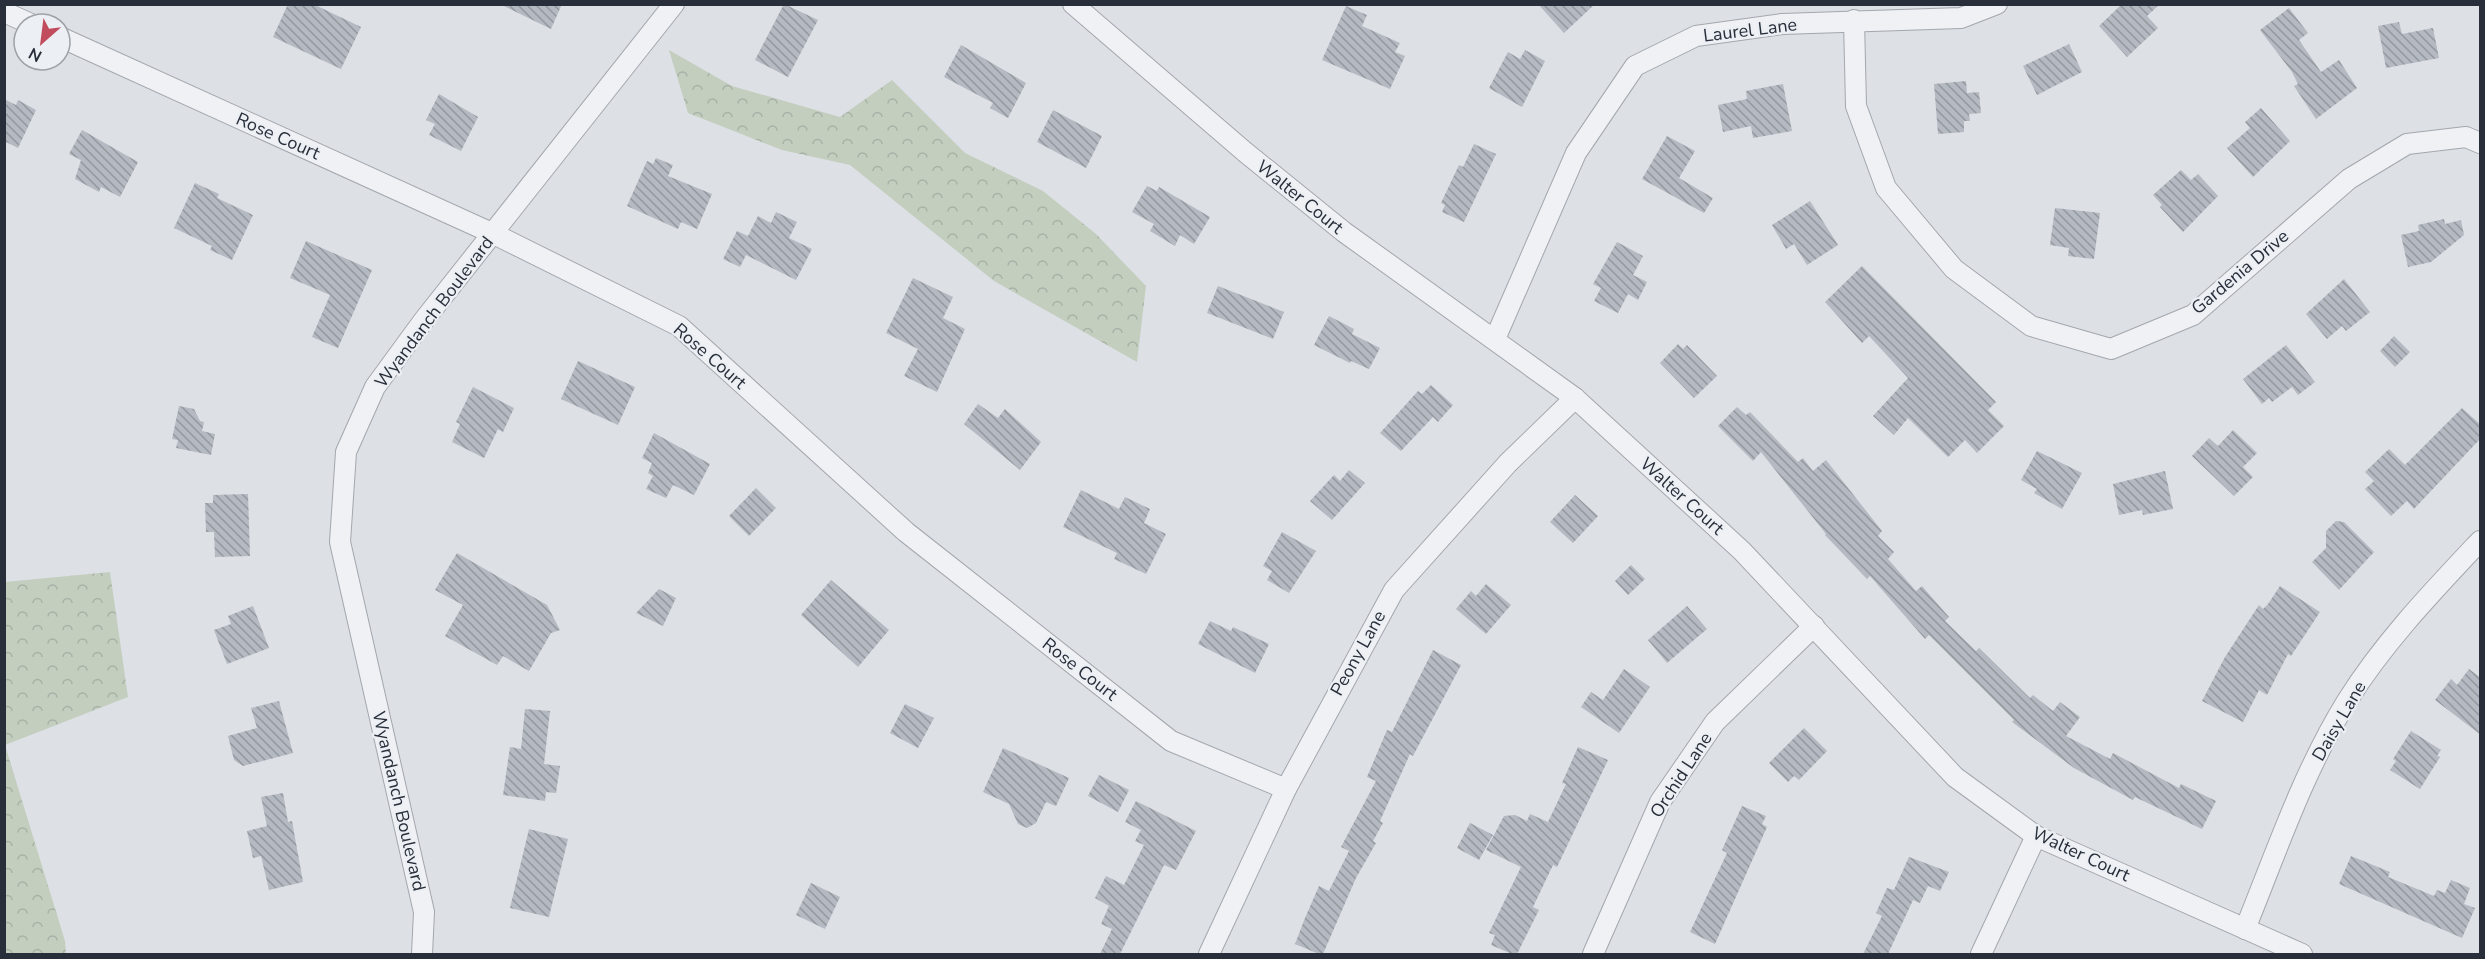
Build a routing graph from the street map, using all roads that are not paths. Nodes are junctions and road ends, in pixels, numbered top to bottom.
1 (674, 4) edge
2 (1073, 4) edge
3 (1997, 4) edge
4 (1854, 20) junction
5 (72, 42) edge
6 (2481, 143) edge
7 (494, 234) junction
8 (1495, 339) junction
9 (1575, 398) junction
10 (2481, 541) edge
11 (1814, 626) junction
12 (1286, 789) junction
13 (2036, 836) junction
14 (2245, 929) junction
15 (422, 954) edge
16 (1209, 954) edge
17 (1593, 954) edge
18 (1981, 954) edge
19 (2302, 954) edge

1 - 7 street, Wyandanch Boulevard
2 - 8 street, Walter Court
3 - 4 street, Laurel Lane
4 - 6 street, Gardenia Drive
4 - 8 street, Laurel Lane
5 - 7 street, Rose Court
7 - 12 street, Rose Court
7 - 15 street, Wyandanch Boulevard
8 - 9 street, Walter Court
9 - 11 street, Walter Court
9 - 12 street, Peony Lane
10 - 14 street, Daisy Lane
11 - 13 street, Walter Court
11 - 17 street, Orchid Lane
12 - 16 street, Peony Lane
13 - 14 street, Walter Court
13 - 18 street
14 - 19 street, Walter Court

